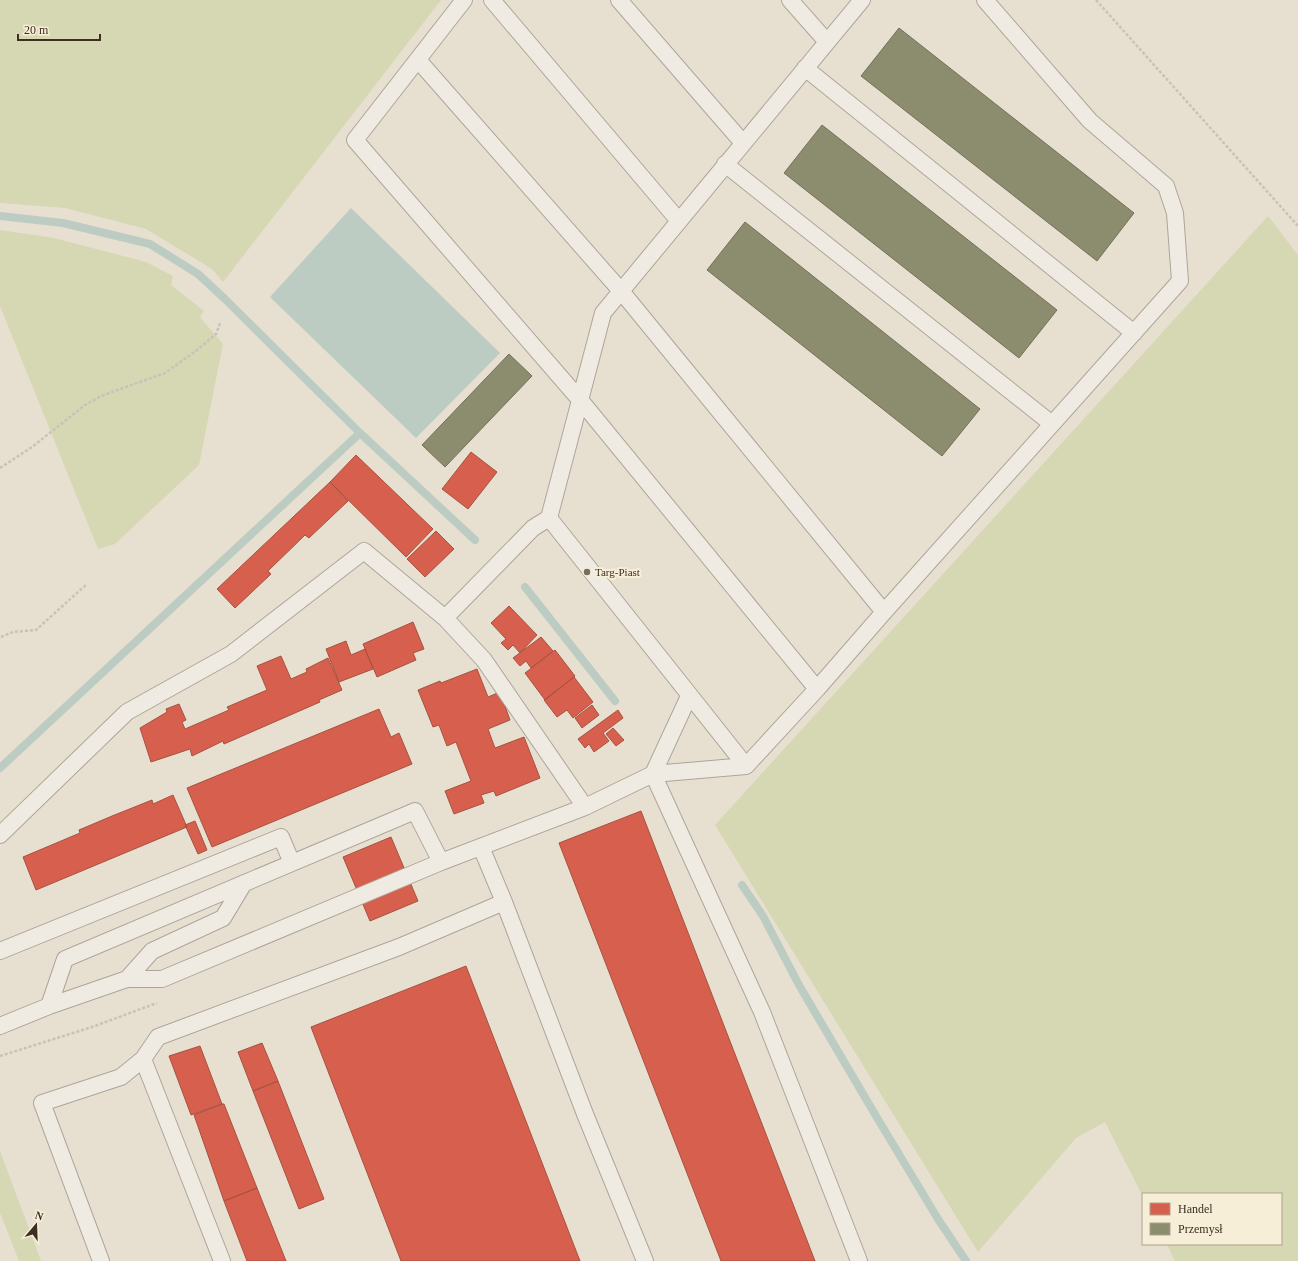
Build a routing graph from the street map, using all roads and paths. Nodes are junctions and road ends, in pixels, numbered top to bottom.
1 (464, 0) edge
2 (492, 0) edge
3 (619, 0) edge
4 (790, 0) edge
5 (862, 0) edge
6 (985, 0) edge
7 (1096, 0) edge
8 (827, 42) junction
9 (418, 60) junction
10 (806, 68) junction
11 (743, 144) junction
12 (725, 164) junction
13 (679, 221) junction
14 (1298, 226) edge
15 (621, 291) junction
16 (220, 323) dead end
17 (1134, 333) junction
18 (581, 401) junction
19 (1052, 424) junction
20 (0, 468) edge
21 (549, 518) junction
22 (87, 584) dead end
23 (884, 612) junction
24 (445, 618) junction
25 (1, 637) edge
26 (817, 689) junction
27 (690, 696) junction
28 (746, 766) junction
29 (653, 774) junction
30 (585, 807) junction
31 (0, 835) edge
32 (481, 847) junction
33 (441, 862) junction
34 (292, 863) junction
35 (244, 883) junction
36 (504, 902) junction
37 (0, 951) edge
38 (127, 979) junction
39 (164, 1000) dead end
40 (48, 1006) junction
41 (0, 1026) edge
42 (0, 1056) edge
43 (143, 1059) junction
44 (101, 1261) edge
45 (222, 1261) edge
46 (645, 1261) edge
47 (859, 1261) edge

1 - 9 lane
2 - 13 lane
3 - 11 lane
4 - 8 lane
5 - 8 lane
6 - 17 lane
7 - 14 path
8 - 10 lane
9 - 15 lane
9 - 18 lane
10 - 11 lane
10 - 17 lane
11 - 12 lane
12 - 13 lane
12 - 19 lane
13 - 15 lane
15 - 18 lane
15 - 23 lane
16 - 20 path
17 - 19 lane
18 - 21 lane
18 - 26 lane
19 - 23 lane
21 - 24 lane
21 - 27 lane
22 - 25 path
23 - 26 lane
24 - 30 lane
24 - 31 lane
26 - 28 lane
27 - 28 lane
27 - 29 lane
28 - 29 lane
29 - 30 lane
29 - 47 lane
30 - 32 lane
32 - 33 lane
32 - 36 lane
33 - 34 lane
33 - 38 lane
34 - 35 lane
34 - 37 lane
35 - 38 lane
35 - 40 lane
36 - 43 lane
36 - 46 lane
38 - 40 lane
39 - 42 path
40 - 41 lane
43 - 44 lane
43 - 45 lane

